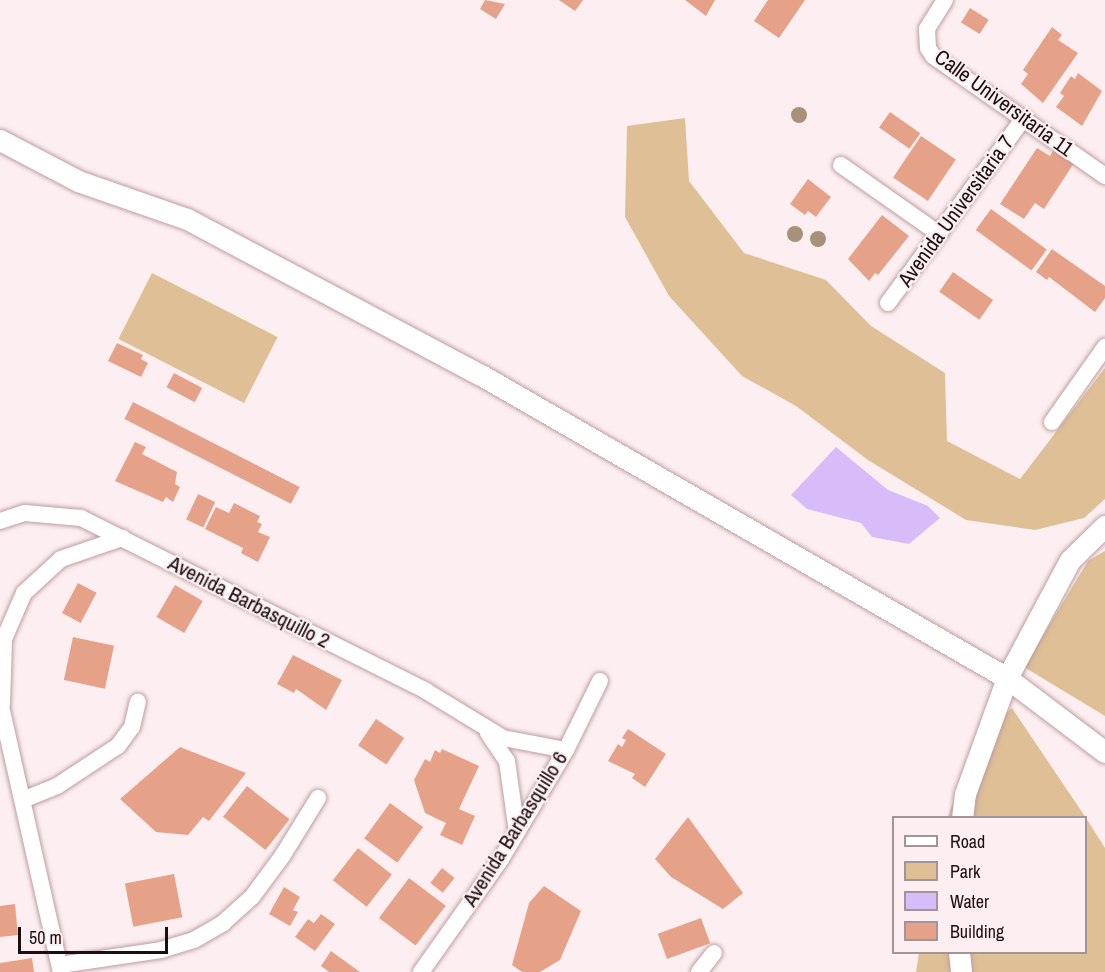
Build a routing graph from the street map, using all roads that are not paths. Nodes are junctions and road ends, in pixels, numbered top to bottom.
1 (945, 0) edge
2 (1024, 118) junction
3 (0, 140) edge
4 (841, 165) dead end
5 (1105, 176) edge
6 (939, 234) junction
7 (888, 303) dead end
8 (1105, 347) edge
9 (1052, 422) dead end
10 (0, 521) edge
11 (1105, 526) edge
12 (122, 538) junction
13 (1007, 678) junction
14 (600, 681) dead end
15 (138, 702) dead end
16 (1, 703) edge
17 (486, 730) junction
18 (566, 750) junction
19 (1105, 752) edge
20 (318, 798) dead end
21 (25, 800) junction
22 (962, 816) edge
23 (517, 832) junction
24 (714, 953) dead end
25 (958, 954) edge
26 (61, 968) edge
27 (421, 972) edge
28 (699, 972) edge
29 (961, 972) edge

1 - 2 street, Calle Universitaria 11
2 - 5 street, Calle Universitaria 11
2 - 6 street, Avenida Universitaria 7
3 - 13 street
4 - 6 street
6 - 7 street, Avenida Universitaria 7
8 - 9 street
10 - 12 street, Avenida Barbasquillo 2
11 - 13 street
12 - 16 street
12 - 17 street, Avenida Barbasquillo 2
13 - 19 street
13 - 22 street
14 - 18 street, Avenida Barbasquillo 6
15 - 21 street
16 - 21 street
17 - 18 street
17 - 23 street
18 - 23 street, Avenida Barbasquillo 6
20 - 26 street
21 - 26 street
23 - 27 street, Avenida Barbasquillo 6
24 - 28 street
25 - 29 street

